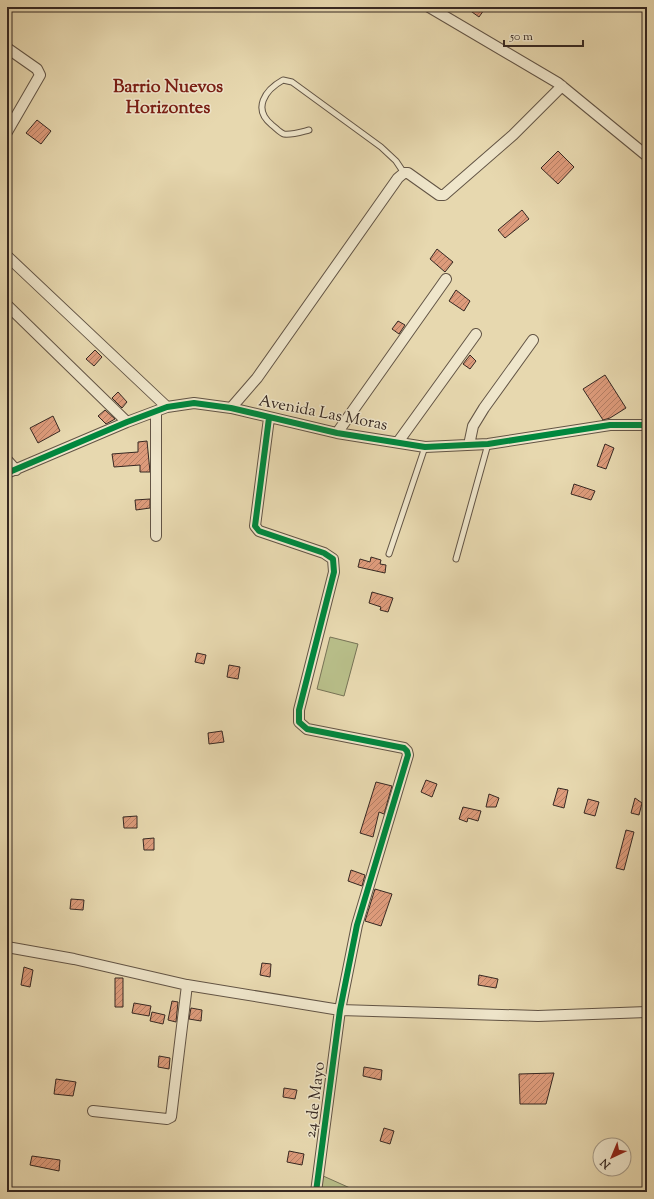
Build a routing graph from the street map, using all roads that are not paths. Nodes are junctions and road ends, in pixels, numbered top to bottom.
1 (429, 7) edge
2 (7, 48) edge
3 (562, 86) junction
4 (309, 130) dead end
5 (7, 132) edge
6 (647, 156) edge
7 (404, 173) junction
8 (7, 256) edge
9 (446, 279) dead end
10 (7, 305) edge
11 (476, 334) dead end
12 (533, 340) dead end
13 (167, 407) junction
14 (231, 408) junction
15 (156, 412) junction
16 (269, 418) junction
17 (127, 422) junction
18 (647, 425) edge
19 (337, 433) junction
20 (398, 442) junction
21 (488, 444) junction
22 (469, 445) junction
23 (425, 447) junction
24 (7, 460) edge
25 (11, 471) edge
26 (156, 536) dead end
27 (389, 554) dead end
28 (456, 559) dead end
29 (7, 947) edge
30 (187, 985) junction
31 (340, 1010) junction
32 (647, 1012) edge
33 (93, 1111) dead end
34 (316, 1192) edge

1 - 3 street
2 - 5 street
3 - 6 street
3 - 7 street
4 - 7 lane
7 - 14 street
8 - 13 street
9 - 19 street
10 - 17 street
11 - 20 street
12 - 22 street
13 - 14 street, Avenida Las Moras
13 - 15 street, Avenida Las Moras
14 - 16 street, Avenida Las Moras
15 - 17 street, Avenida Las Moras
15 - 26 street
16 - 19 street, Avenida Las Moras
16 - 31 street, 24 de Mayo
17 - 25 street, Avenida Las Moras
18 - 21 street, Avenida Las Moras
19 - 20 street, Avenida Las Moras
20 - 23 street, Avenida Las Moras
21 - 22 street, Avenida Las Moras
21 - 28 lane
22 - 23 street, Avenida Las Moras
23 - 27 lane
24 - 25 street
29 - 30 street
30 - 31 street
30 - 33 street
31 - 32 street
31 - 34 street, 24 de Mayo

